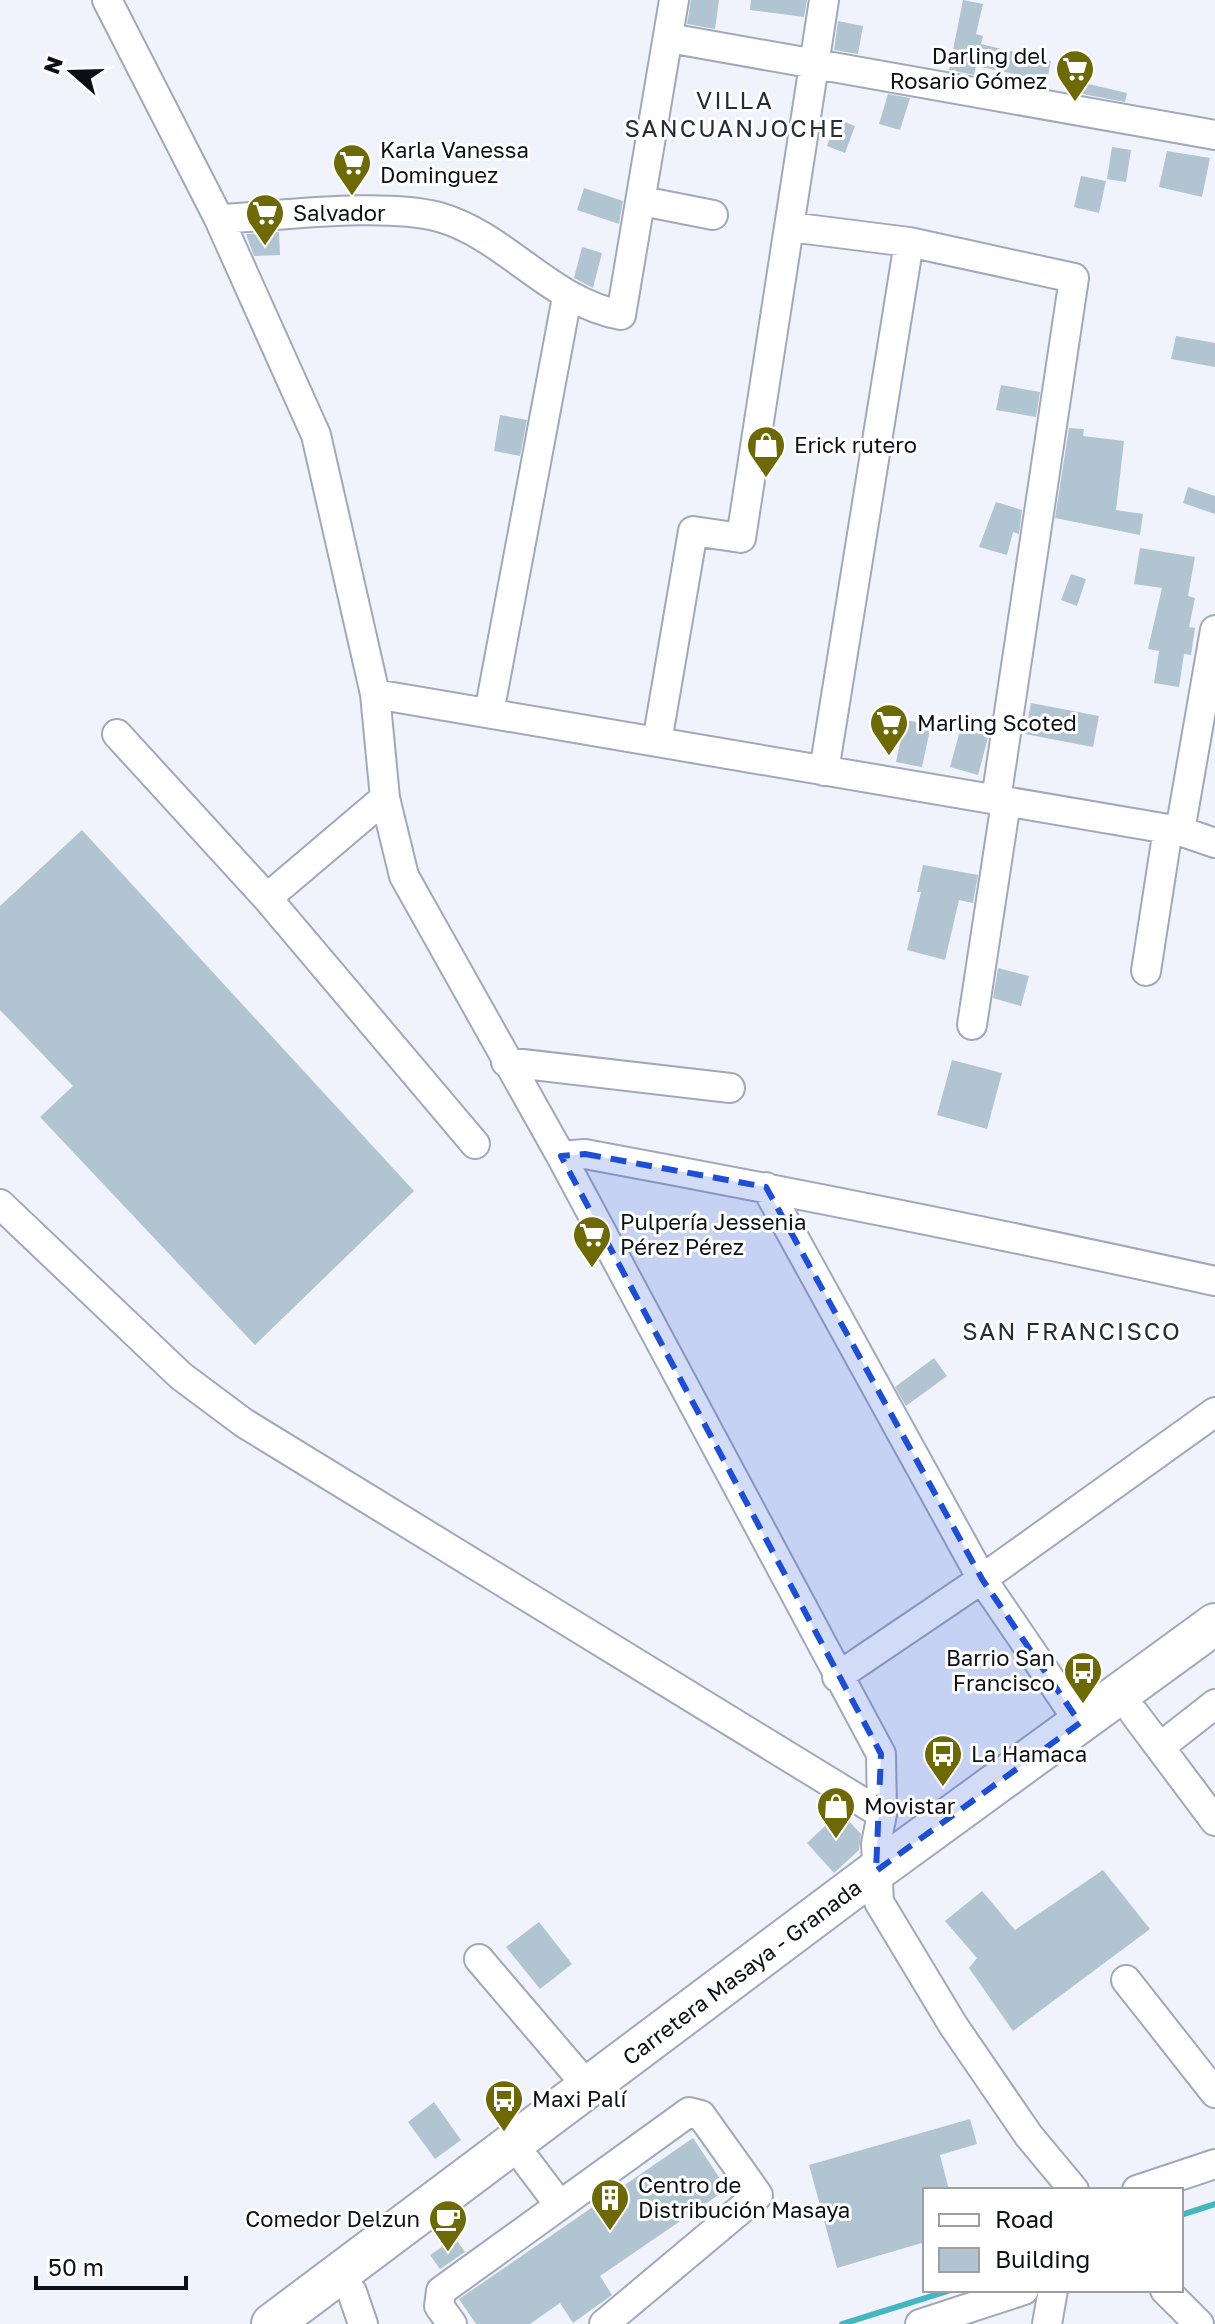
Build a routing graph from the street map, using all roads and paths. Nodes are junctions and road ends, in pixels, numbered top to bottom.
1 (107, 0) edge
2 (674, 0) edge
3 (824, 0) edge
4 (669, 38) junction
5 (815, 63) junction
6 (1215, 135) edge
7 (642, 201) junction
8 (713, 215) dead end
9 (219, 219) junction
10 (790, 227) junction
11 (909, 242) junction
12 (567, 297) junction
13 (1215, 630) edge
14 (375, 694) junction
15 (489, 713) junction
16 (117, 734) dead end
17 (657, 742) junction
18 (824, 771) junction
19 (385, 798) junction
20 (1001, 801) junction
21 (1174, 830) junction
22 (1215, 843) edge
23 (267, 898) junction
24 (1146, 971) dead end
25 (972, 1025) dead end
26 (506, 1062) junction
27 (730, 1088) dead end
28 (475, 1144) dead end
29 (561, 1156) junction
30 (766, 1187) junction
31 (0, 1204) edge
32 (1215, 1281) edge
33 (1215, 1412) edge
34 (982, 1579) junction
35 (1215, 1624) edge
36 (1215, 1651) edge
37 (837, 1677) junction
38 (1215, 1704) edge
39 (1134, 1713) junction
40 (1080, 1723) junction
41 (1160, 1747) junction
42 (882, 1814) junction
43 (1215, 1821) edge
44 (878, 1886) junction
45 (479, 1959) dead end
46 (1126, 1980) dead end
47 (589, 2088) junction
48 (1215, 2093) edge
49 (527, 2162) junction
50 (1215, 2164) edge
51 (1072, 2188) edge
52 (1143, 2188) edge
53 (558, 2203) junction
54 (1018, 2292) edge
55 (1053, 2292) edge
56 (1167, 2292) edge
57 (358, 2308) edge
58 (272, 2324) edge
59 (310, 2324) edge
60 (452, 2324) edge
61 (604, 2324) edge
62 (920, 2324) edge
63 (1047, 2324) edge
64 (1199, 2324) edge

1 - 9 street
2 - 4 street
3 - 5 street
4 - 5 street
4 - 7 street
5 - 6 street
5 - 10 street
7 - 8 street
7 - 12 street
9 - 12 street
9 - 14 street
10 - 11 street
10 - 17 street
11 - 18 street
11 - 20 street
12 - 15 street
13 - 21 street
14 - 15 street
14 - 19 street
15 - 17 street
16 - 23 street
17 - 18 street
18 - 20 street
19 - 23 street
19 - 26 street
20 - 21 street
20 - 25 street
21 - 22 street
21 - 24 street
23 - 28 street
26 - 27 street
26 - 29 street
29 - 30 street
29 - 37 street
30 - 32 street
30 - 34 street
31 - 42 street
33 - 34 street
34 - 37 street
34 - 40 street
35 - 40 highway, Carretera Masaya - Granada
36 - 39 highway, Carretera Masaya - Granada
37 - 42 street
38 - 41 street
39 - 41 street
39 - 44 highway, Carretera Masaya - Granada
40 - 44 highway, Carretera Masaya - Granada
41 - 43 street
42 - 44 street
44 - 47 highway, Carretera Masaya - Granada
44 - 49 highway, Carretera Masaya - Granada
44 - 51 street
45 - 47 street
46 - 48 street
47 - 58 highway, Carretera Masaya - Granada
49 - 53 street
49 - 57 highway, Carretera Masaya - Granada
50 - 52 street
53 - 60 street
53 - 61 street
54 - 62 street
55 - 63 street
56 - 64 street
57 - 59 highway, Carretera Masaya - Granada

